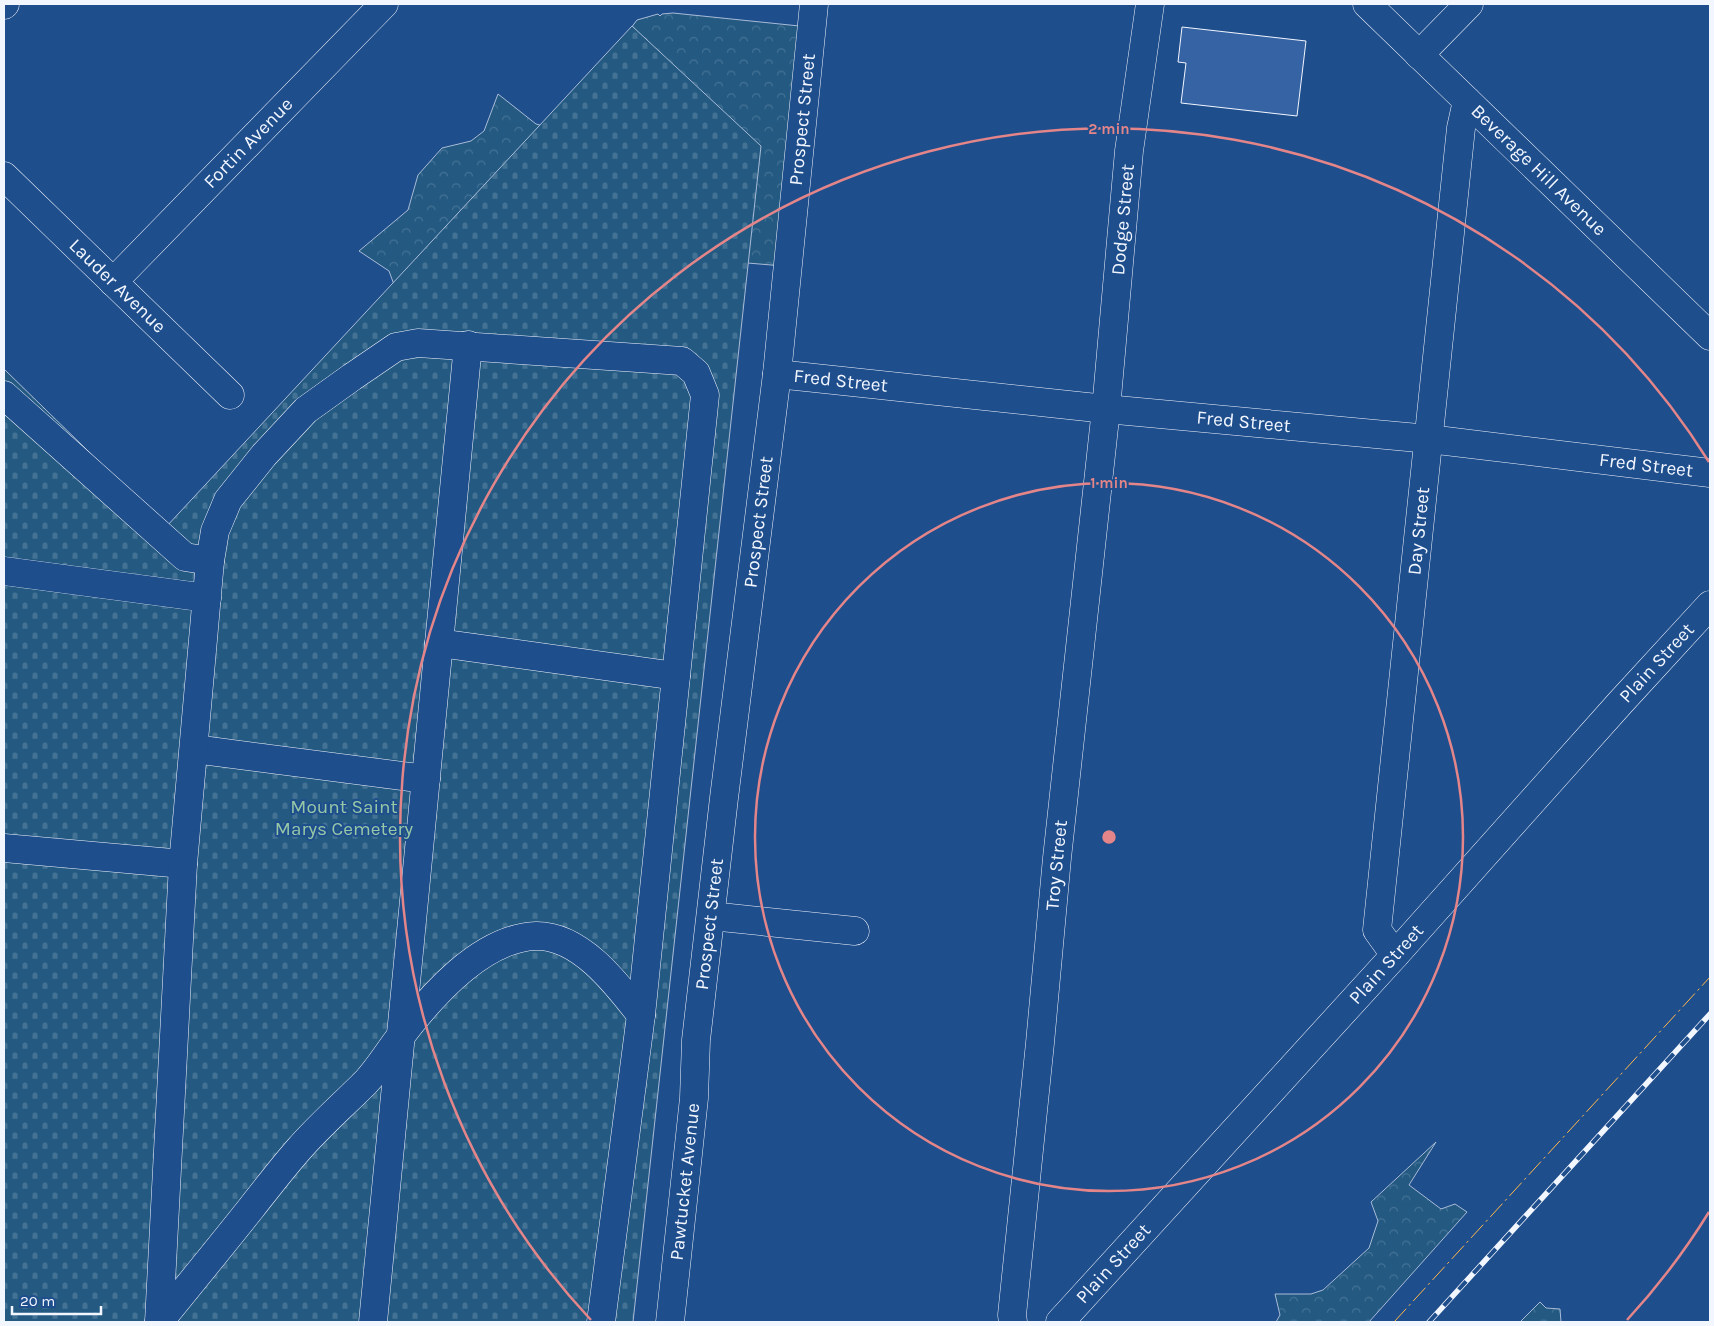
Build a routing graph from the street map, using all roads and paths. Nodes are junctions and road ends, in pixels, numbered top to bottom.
1 (384, 4) edge
2 (814, 4) edge
3 (1150, 4) edge
4 (1368, 4) edge
5 (1469, 4) edge
6 (1418, 55) junction
7 (1467, 101) junction
8 (4, 176) edge
9 (113, 282) junction
10 (1710, 336) edge
11 (468, 345) junction
12 (777, 374) junction
13 (4, 395) edge
14 (230, 395) dead end
15 (1106, 409) junction
16 (1429, 439) junction
17 (1710, 473) edge
18 (210, 561) junction
19 (4, 571) edge
20 (207, 598) junction
21 (1710, 605) edge
22 (439, 643) junction
23 (676, 676) junction
24 (194, 749) junction
25 (426, 779) junction
26 (4, 848) edge
27 (183, 864) junction
28 (711, 916) junction
29 (855, 931) dead end
30 (1395, 955) junction
31 (640, 1016) junction
32 (401, 1036) junction
33 (696, 1040) joint
34 (159, 1322) edge
35 (373, 1322) edge
36 (601, 1322) edge
37 (670, 1322) edge
38 (1013, 1322) edge
39 (1060, 1322) edge

1 - 9 street, Fortin Avenue
2 - 12 street, Prospect Street
3 - 15 street, Dodge Street
4 - 6 street, Beverage Hill Avenue
5 - 6 street
6 - 7 street, Beverage Hill Avenue
7 - 10 street, Beverage Hill Avenue
7 - 16 street, Day Street
8 - 9 street, Lauder Avenue
9 - 14 street, Lauder Avenue
11 - 18 street
11 - 22 street
11 - 23 street
12 - 15 street, Fred Street
12 - 28 street, Prospect Street
13 - 18 street
15 - 16 street, Fred Street
15 - 38 street, Troy Street
16 - 17 street, Fred Street
16 - 30 street, Day Street
18 - 20 street
19 - 20 street
20 - 24 street
21 - 30 street, Plain Street
22 - 23 street
22 - 25 street
23 - 31 street
24 - 25 street
24 - 27 street
25 - 32 street
26 - 27 street
27 - 34 street
28 - 29 street
28 - 33 street, Prospect Street
30 - 39 street, Plain Street
31 - 32 street
31 - 36 street
32 - 34 street
32 - 35 street
33 - 37 street, Pawtucket Avenue

